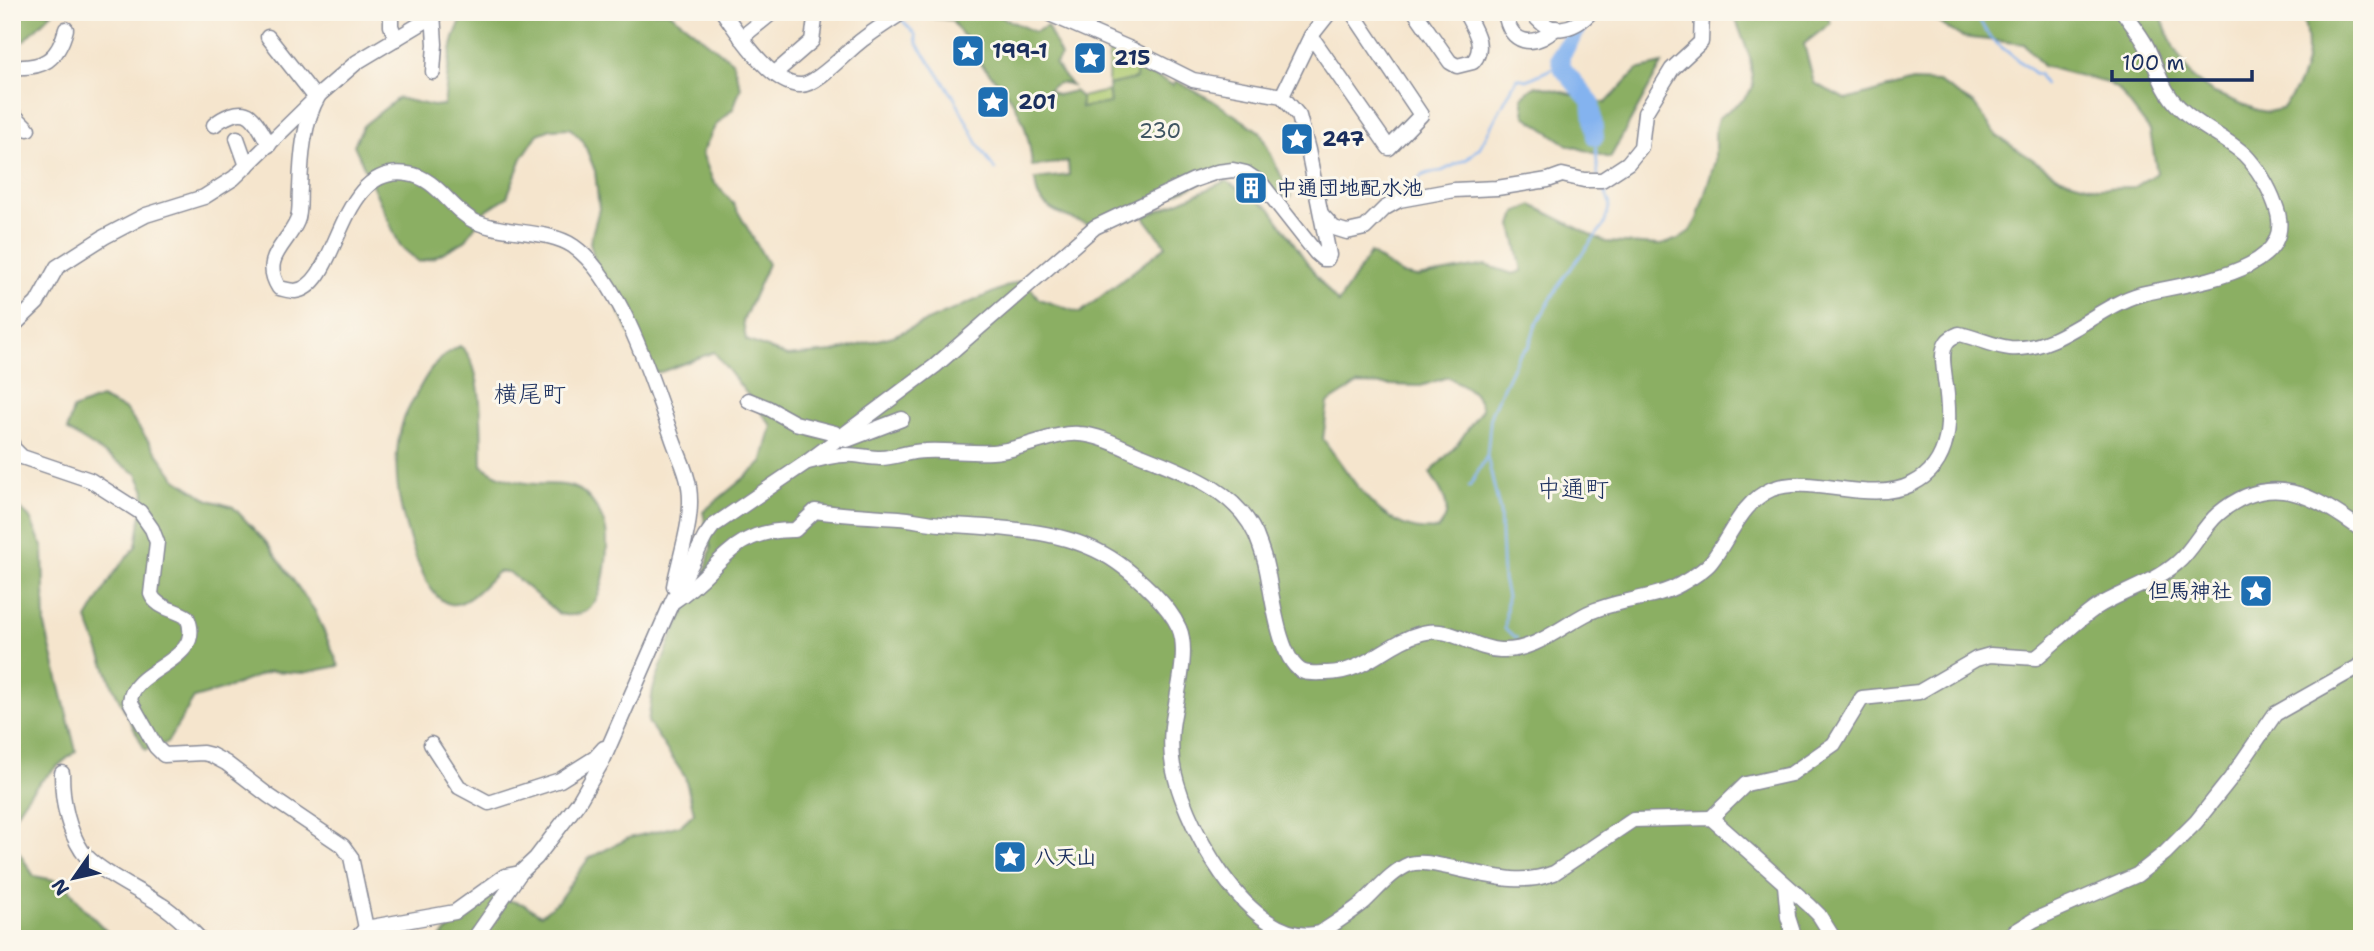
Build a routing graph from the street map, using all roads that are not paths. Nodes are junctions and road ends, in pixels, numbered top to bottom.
1 (391, 12) edge
2 (723, 12) edge
3 (816, 12) edge
4 (902, 12) edge
5 (1330, 12) edge
6 (1352, 12) edge
7 (1415, 12) edge
8 (1465, 12) edge
9 (1505, 12) edge
10 (1532, 12) edge
11 (1702, 12) edge
12 (2123, 12) edge
13 (433, 13) edge
14 (766, 14) edge
15 (1046, 14) edge
16 (1575, 23) edge
17 (1100, 28) edge
18 (66, 29) dead end
19 (1311, 36) junction
20 (268, 37) dead end
21 (741, 38) junction
22 (396, 39) junction
23 (12, 67) edge
24 (433, 72) dead end
25 (775, 73) junction
26 (1282, 96) junction
27 (317, 97) junction
28 (12, 113) edge
29 (214, 125) dead end
30 (28, 129) dead end
31 (237, 138) dead end
32 (269, 145) junction
33 (247, 166) junction
34 (1321, 214) junction
35 (12, 327) edge
36 (748, 400) dead end
37 (902, 419) dead end
38 (839, 438) junction
39 (12, 443) edge
40 (807, 462) junction
41 (2362, 530) edge
42 (672, 602) junction
43 (2362, 662) edge
44 (614, 737) junction
45 (431, 744) dead end
46 (62, 773) dead end
47 (1711, 818) junction
48 (520, 873) junction
49 (1785, 885) junction
50 (361, 934) edge
51 (200, 939) edge
52 (474, 939) edge
53 (1795, 939) edge
54 (1834, 939) edge
55 (2003, 939) edge

1 - 22 street
2 - 21 street
3 - 25 street
4 - 25 street
5 - 19 street
6 - 19 street
7 - 8 street
9 - 16 street
10 - 16 street
11 - 34 street
12 - 40 street
13 - 22 street
13 - 24 street
14 - 21 street
15 - 17 street
17 - 26 street
18 - 23 street
19 - 26 street
20 - 27 street
21 - 25 street
22 - 27 street
26 - 34 street
27 - 32 street
27 - 42 street
28 - 30 street
29 - 32 street
31 - 33 street
32 - 33 street
33 - 35 street
34 - 38 street
36 - 38 street
37 - 38 street
38 - 40 street
39 - 50 street
40 - 42 street
41 - 47 street
42 - 44 street
42 - 47 street
43 - 55 street
44 - 45 street
44 - 48 street
46 - 51 street
47 - 49 street
48 - 50 street
48 - 52 street
49 - 53 street
49 - 54 street

